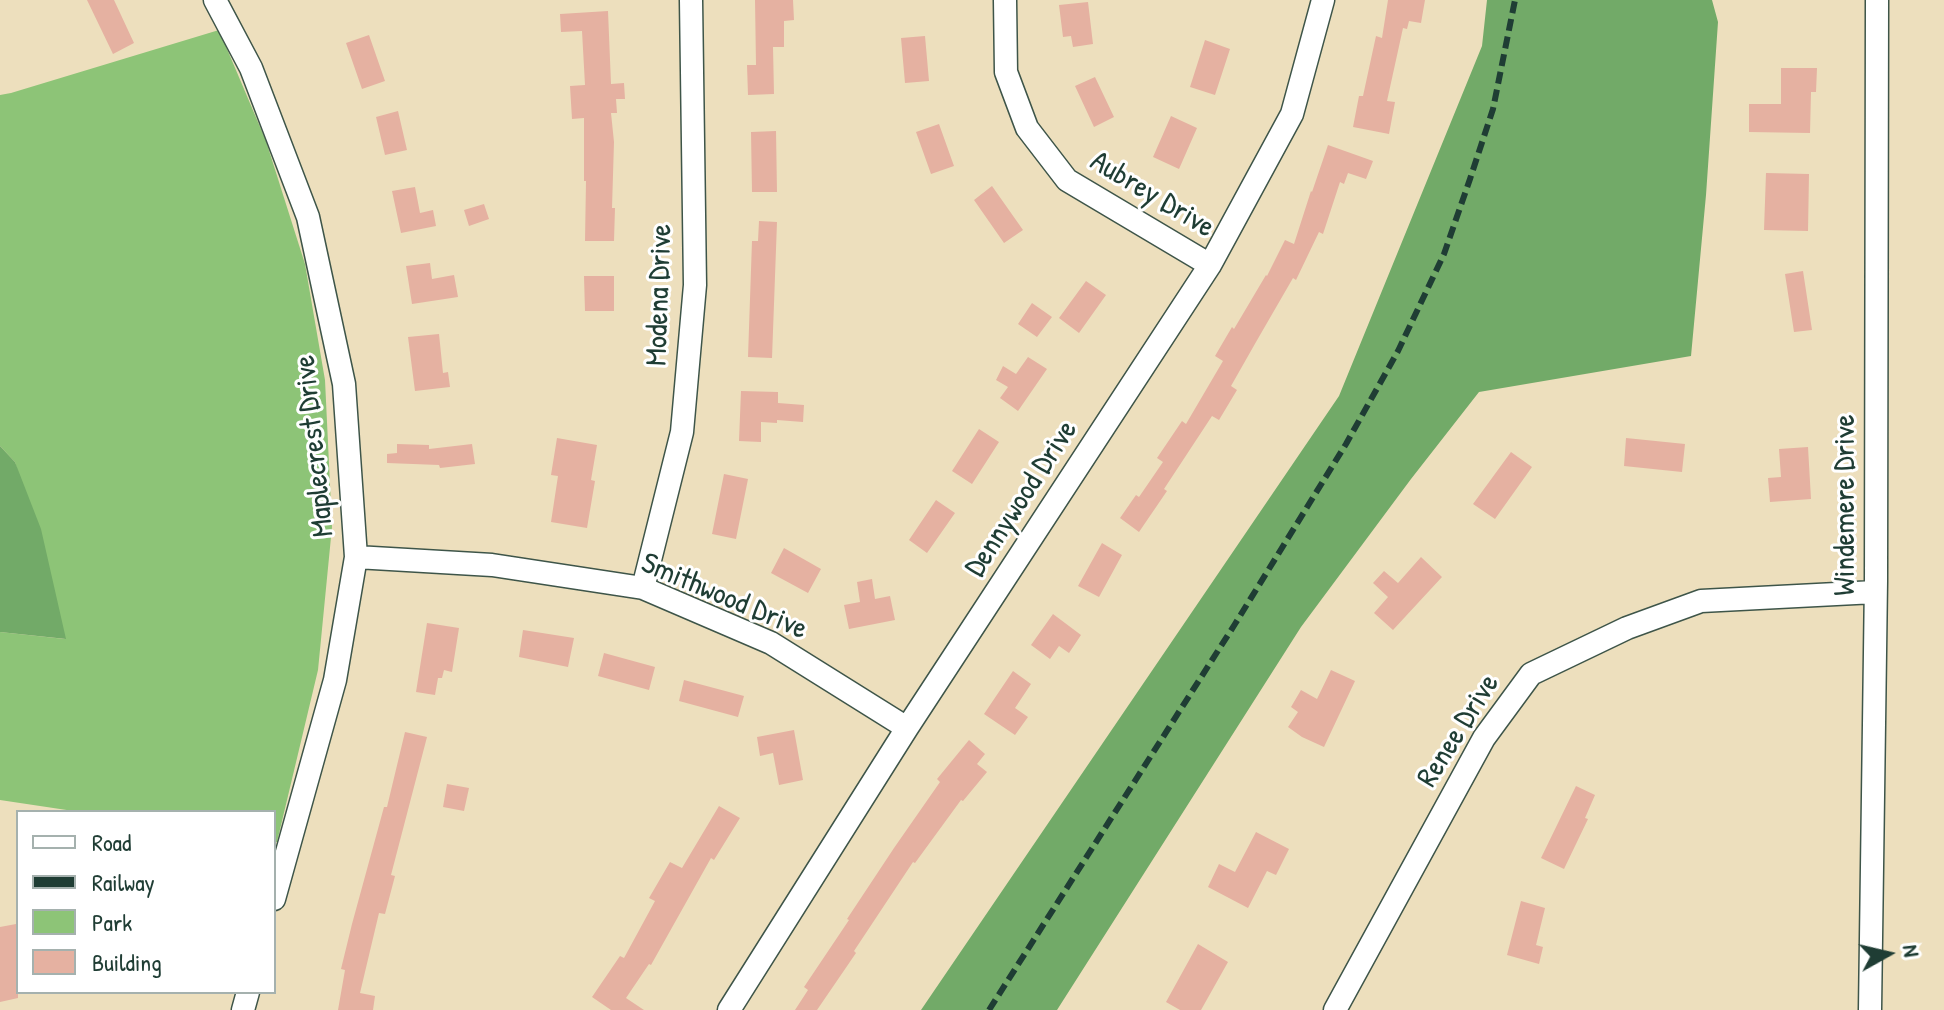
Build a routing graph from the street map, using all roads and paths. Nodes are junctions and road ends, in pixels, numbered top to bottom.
1 (215, 0) edge
2 (691, 0) edge
3 (1005, 0) edge
4 (1323, 0) edge
5 (1877, 0) edge
6 (1210, 265) junction
7 (356, 557) junction
8 (643, 588) junction
9 (1875, 592) junction
10 (907, 728) junction
11 (276, 892) edge
12 (729, 1010) edge
13 (1335, 1010) edge
14 (1870, 1010) edge

1 - 7 street, Maplecrest Drive
2 - 8 street, Modena Drive
3 - 6 street, Aubrey Drive
4 - 6 street, Dennywood Drive
5 - 9 street, Windemere Drive
6 - 10 street, Dennywood Drive
7 - 8 street, Smithwood Drive
7 - 11 street, Maplecrest Drive
8 - 10 street, Smithwood Drive
9 - 13 street, Renee Drive
9 - 14 street, Windemere Drive
10 - 12 street, Dennywood Drive

